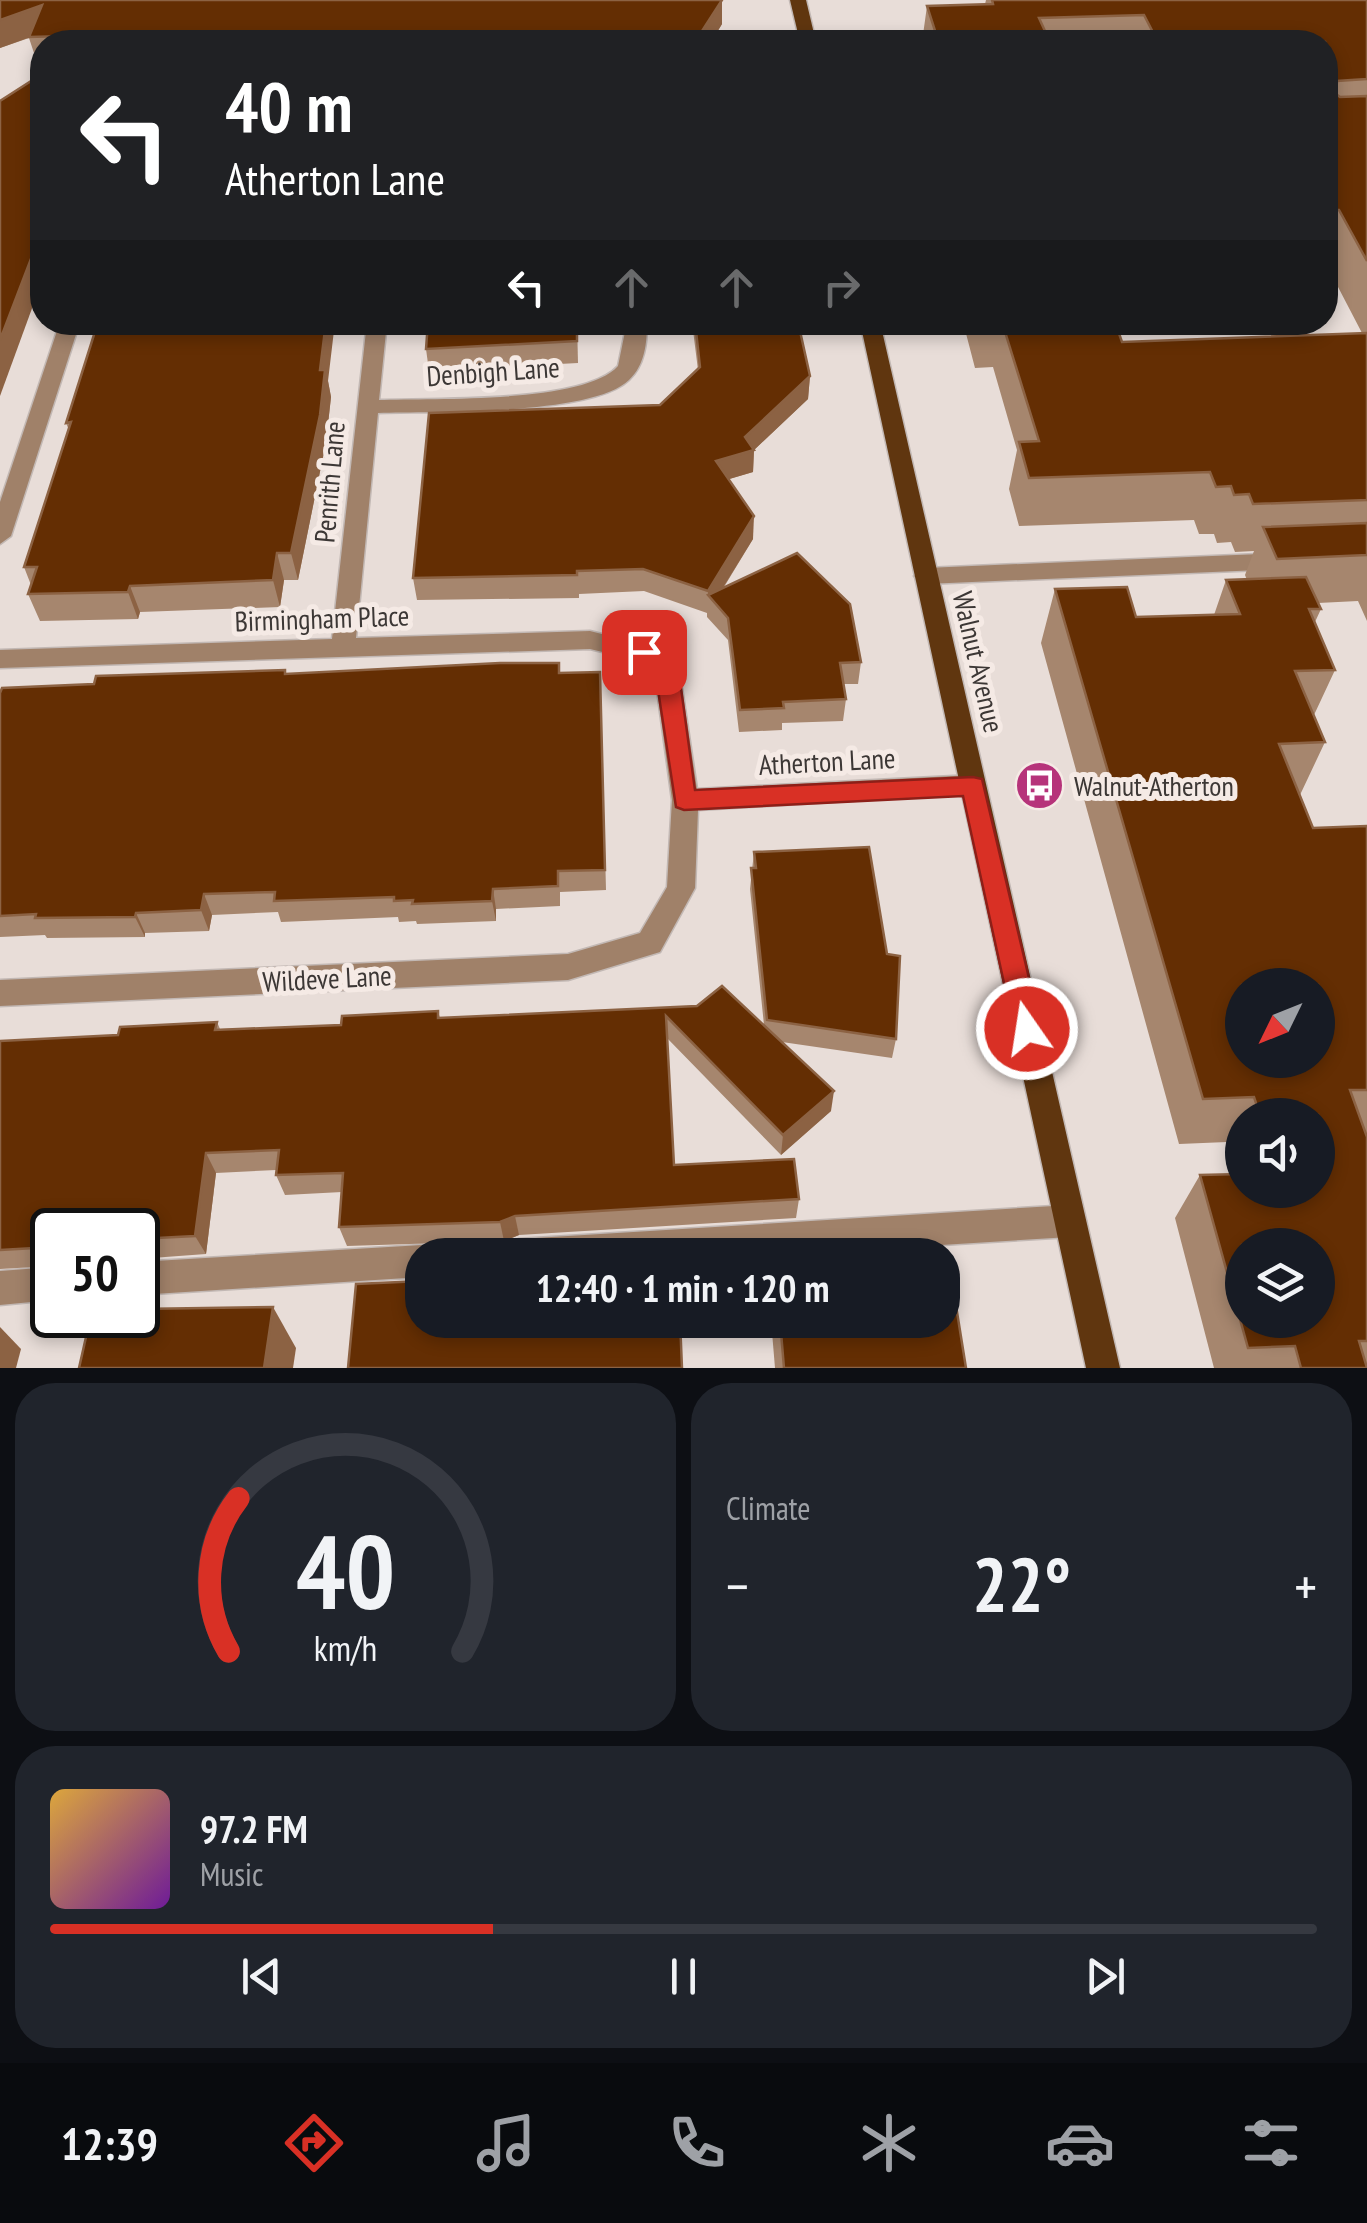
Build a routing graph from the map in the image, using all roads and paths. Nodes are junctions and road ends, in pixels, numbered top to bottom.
1 (798, 0) edge
2 (805, 30) edge
3 (66, 335) edge
4 (376, 335) edge
5 (635, 335) edge
6 (873, 335) edge
7 (366, 407) junction
8 (0, 536) edge
9 (1309, 560) edge
10 (926, 576) junction
11 (344, 647) junction
12 (0, 659) edge
13 (973, 786) junction
14 (684, 800) junction
15 (0, 992) edge
16 (1070, 1221) junction
17 (794, 1238) edge
18 (405, 1262) edge
19 (160, 1278) edge
20 (30, 1286) edge
21 (0, 1288) edge
22 (1103, 1368) edge

1 - 2 main road
3 - 8 street
4 - 7 street, Penrith Lane
5 - 7 street, Denbigh Lane
6 - 10 main road, Walnut Avenue
7 - 11 street, Penrith Lane
9 - 10 street
10 - 13 main road, Walnut Avenue
11 - 12 street, Birmingham Place
11 - 14 street, Birmingham Place
13 - 14 street, Atherton Lane
13 - 16 main road, Walnut Avenue
14 - 15 street, Wildeve Lane
16 - 17 street
16 - 22 main road, Walnut Avenue
18 - 19 street
20 - 21 street

